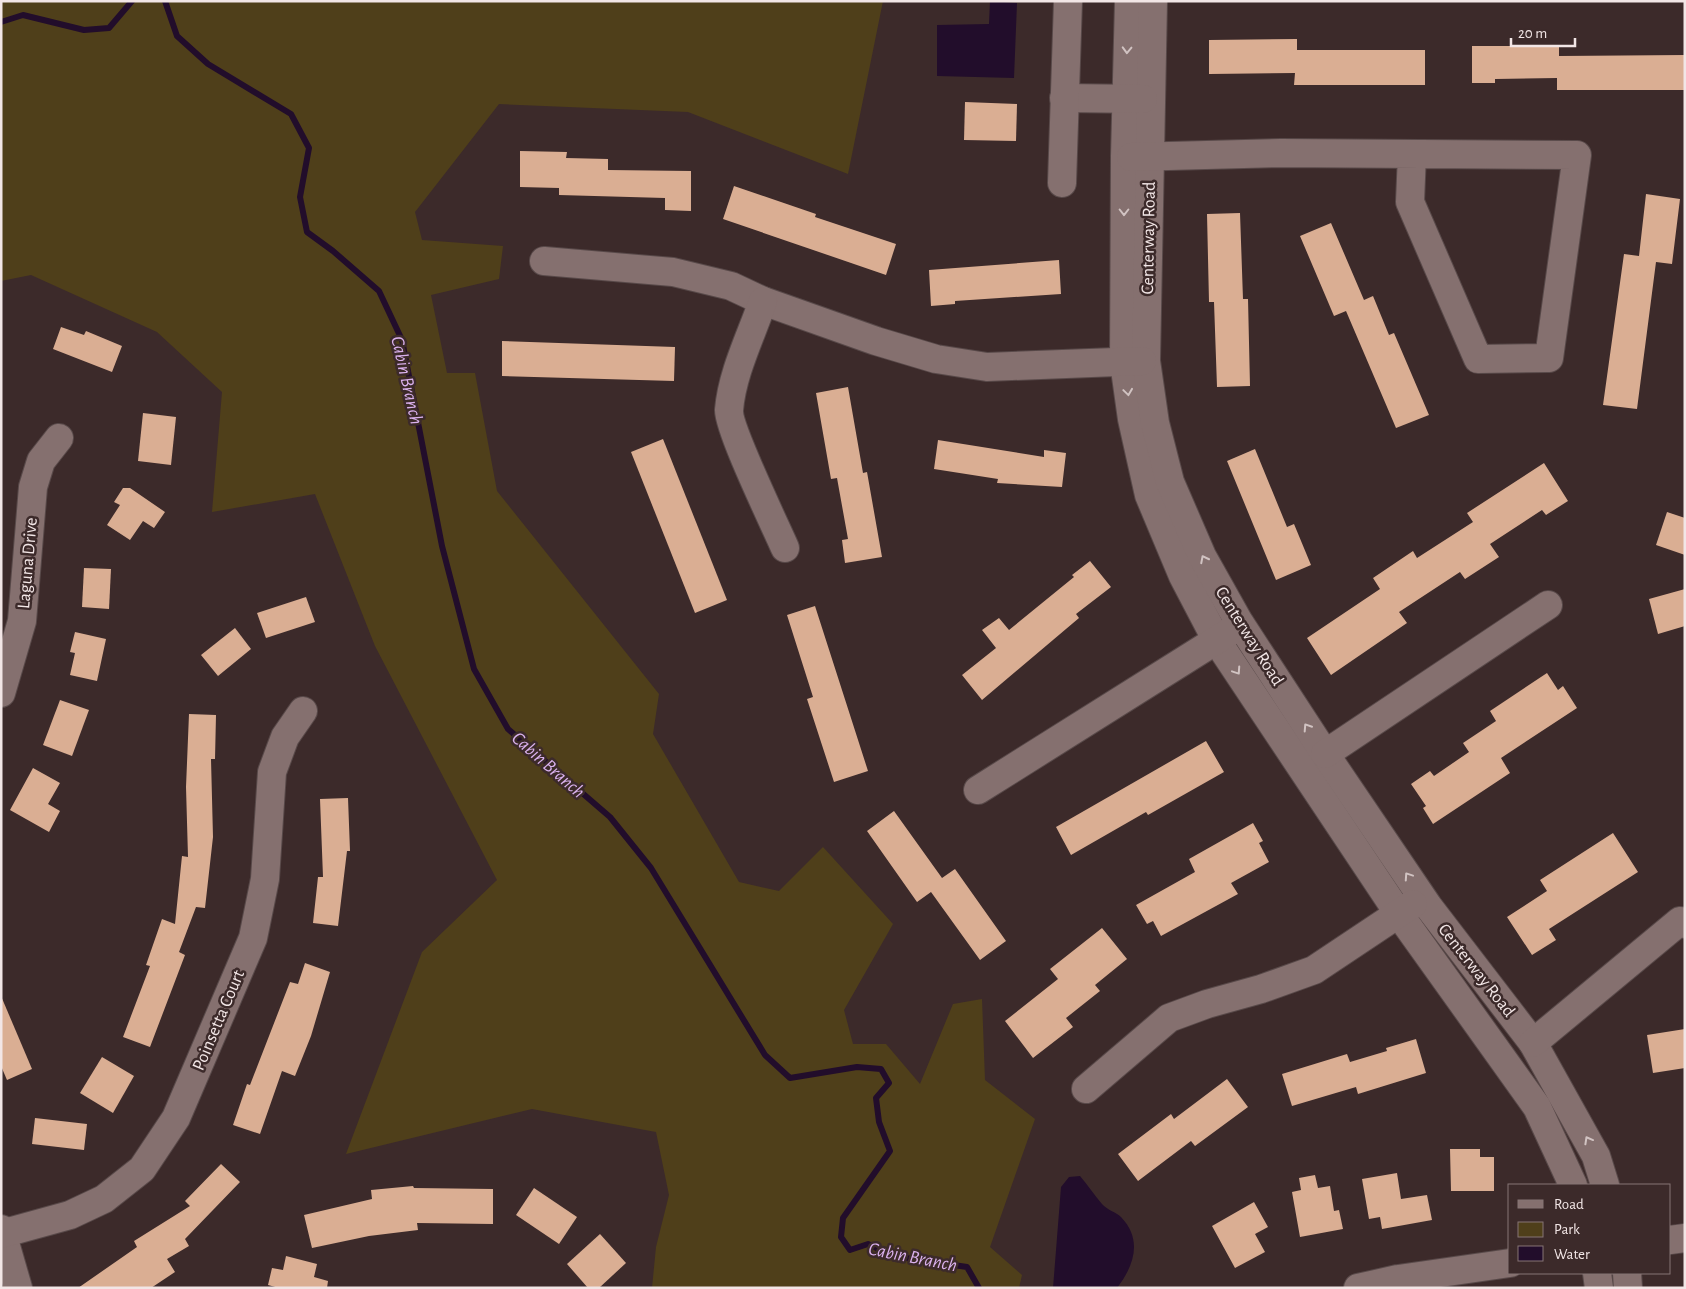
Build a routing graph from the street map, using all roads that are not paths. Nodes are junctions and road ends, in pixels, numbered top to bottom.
1 (1068, 1) edge
2 (1129, 1) edge
3 (1153, 1) edge
4 (1064, 98) junction
5 (1138, 99) junction
6 (1412, 154) junction
7 (1137, 157) junction
8 (1062, 183) dead end
9 (544, 261) dead end
10 (763, 301) junction
11 (1135, 361) junction
12 (59, 438) dead end
13 (785, 548) dead end
14 (1548, 605) dead end
15 (1241, 625) junction
16 (1217, 641) junction
17 (1, 692) edge
18 (303, 711) dead end
19 (1325, 754) junction
20 (978, 790) dead end
21 (1423, 898) junction
22 (1398, 914) junction
23 (1685, 924) edge
24 (1533, 1043) junction
25 (1086, 1089) dead end
26 (1573, 1184) edge
27 (1605, 1184) edge
28 (2, 1232) edge
29 (1685, 1238) edge
30 (1671, 1240) edge
31 (1508, 1263) edge
32 (1596, 1274) edge
33 (1627, 1274) edge
34 (18, 1288) edge
35 (1358, 1288) edge
36 (1599, 1288) edge
37 (1628, 1288) edge

1 - 4 street
2 -> 5 street, Centerway Road
3 - 5 street, Centerway Road
4 - 5 street
4 - 8 street
5 - 7 street, Centerway Road
6 - 6 street
6 - 7 street
7 - 11 street, Centerway Road
9 - 10 street
10 - 11 street
10 - 13 street
15 -> 11 street, Centerway Road
11 -> 16 street, Centerway Road
12 - 17 street, Laguna Drive
14 - 19 street
15 - 16 street
19 -> 15 street, Centerway Road
16 - 20 street
16 -> 22 street, Centerway Road
18 - 28 street, Poinsetta Court
21 -> 19 street, Centerway Road
21 - 22 street
21 - 24 street, Centerway Road
22 - 25 street
22 - 26 street, Centerway Road
23 - 24 street
27 -> 24 street, Centerway Road
28 - 34 street
29 - 30 street
31 - 35 street
32 - 36 street
33 - 37 street

